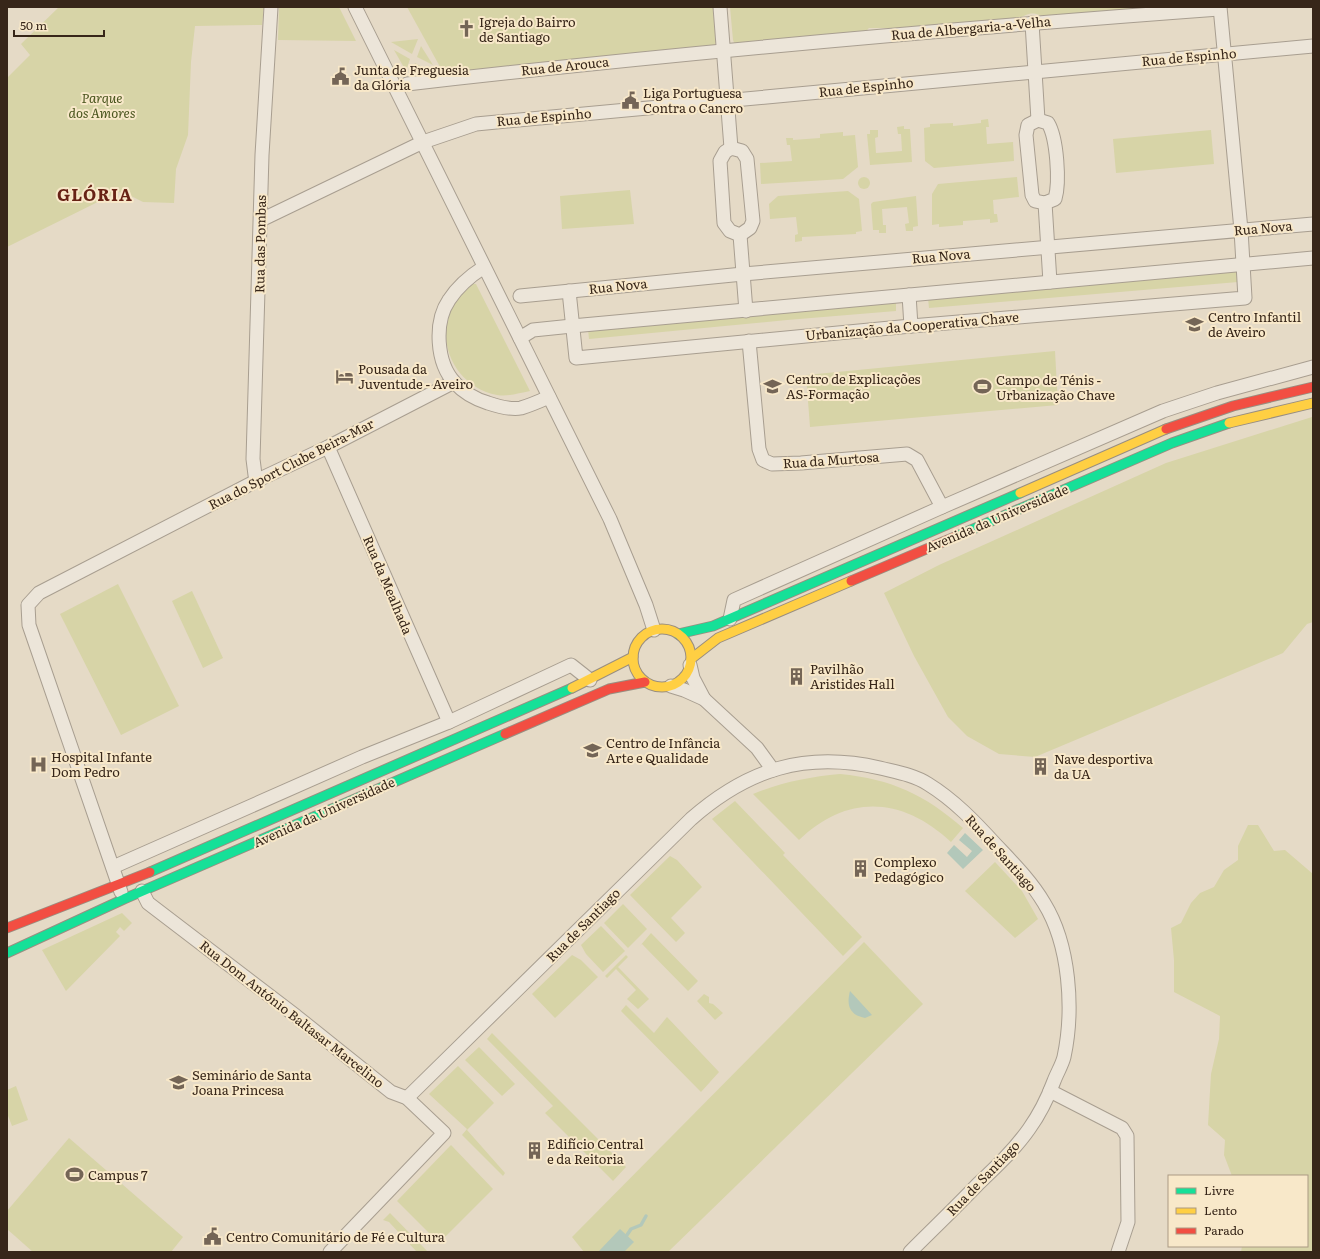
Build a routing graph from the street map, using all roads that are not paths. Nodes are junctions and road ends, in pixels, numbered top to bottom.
1 (271, 7) edge
2 (355, 7) edge
3 (720, 7) edge
4 (1220, 8) edge
5 (1032, 23) junction
6 (1313, 46) edge
7 (724, 51) junction
8 (1224, 54) junction
9 (1035, 71) junction
10 (407, 84) dead end
11 (728, 100) junction
12 (1038, 120) junction
13 (423, 142) junction
14 (731, 148) junction
15 (1045, 203) junction
16 (261, 220) junction
17 (1313, 224) edge
18 (1241, 230) junction
19 (740, 235) junction
20 (1048, 247) junction
21 (1313, 258) edge
22 (1243, 264) junction
23 (484, 267) junction
24 (743, 274) junction
25 (1050, 282) junction
26 (569, 291) junction
27 (909, 295) junction
28 (520, 296) dead end
29 (746, 311) junction
30 (572, 326) junction
31 (911, 326) junction
32 (520, 338) junction
33 (749, 341) junction
34 (1313, 367) edge
35 (454, 382) junction
36 (1313, 387) edge
37 (549, 397) junction
38 (1313, 403) edge
39 (328, 447) junction
40 (258, 480) junction
41 (942, 507) junction
42 (730, 619) junction
43 (654, 630) junction
44 (678, 634) junction
45 (633, 657) junction
46 (691, 662) junction
47 (590, 680) junction
48 (645, 682) junction
49 (671, 686) junction
50 (704, 699) junction
51 (449, 722) junction
52 (773, 770) junction
53 (113, 868) junction
54 (118, 885) junction
55 (142, 891) junction
56 (124, 899) junction
57 (7, 928) edge
58 (7, 953) edge
59 (1050, 1091) junction
60 (406, 1098) junction
61 (330, 1252) edge
62 (910, 1252) edge
63 (1118, 1252) edge

1 - 16 street, Rua das Pombas
2 - 13 street
3 - 7 street
4 - 5 street, Rua de Albergaria-a-Velha
4 - 8 street
5 - 7 street, Rua de Albergaria-a-Velha
5 - 9 street
6 - 8 street, Rua de Espinho
7 - 10 street, Rua de Arouca
7 - 11 street
8 - 9 street, Rua de Espinho
8 - 18 street
9 - 11 street, Rua de Espinho
9 - 12 street
11 - 13 street, Rua de Espinho
11 - 14 street
12 - 15 street
12 - 15 street
13 - 16 street, Rua de Espinho
13 - 23 street
14 - 19 street
14 - 19 street
15 - 20 street
16 - 40 street, Rua das Pombas
17 - 18 street, Rua Nova
18 - 20 street, Rua Nova
18 - 22 street
19 - 24 street
20 - 24 street, Rua Nova
20 - 25 street
21 - 22 street
22 - 25 street
22 - 31 street, Urbanização da Cooperativa Chave
23 - 32 street
23 - 35 street
24 - 26 street, Rua Nova
24 - 29 street
25 - 27 street
26 - 28 street, Rua Nova
26 - 30 street
27 - 29 street
27 - 31 street
29 - 30 street
30 - 32 street
30 - 33 street, Urbanização da Cooperativa Chave
31 - 33 street, Urbanização da Cooperativa Chave
32 - 37 street
33 - 41 street, Rua da Murtosa
34 - 41 street
35 - 37 street
35 - 39 street, Rua do Sport Clube Beira-Mar
36 - 42 main road, Avenida da Universidade
37 - 43 street
38 - 46 main road, Avenida da Universidade
39 - 40 street, Rua do Sport Clube Beira-Mar
39 - 51 street, Rua da Mealhada
40 - 53 street, Rua do Sport Clube Beira-Mar
41 - 42 street
42 - 44 main road, Avenida da Universidade
43 - 44 main road
43 - 45 main road
44 - 46 main road
45 - 47 main road, Avenida da Universidade
45 - 48 main road
46 - 49 main road
46 - 50 street
47 - 51 street
47 - 54 main road, Avenida da Universidade
48 - 49 main road
48 - 55 main road, Avenida da Universidade
49 - 50 street
50 - 52 street
51 - 53 street
52 - 59 street, Rua de Santiago
52 - 60 street, Rua de Santiago
53 - 54 street, Rua do Sport Clube Beira-Mar
54 - 56 street, Rua do Sport Clube Beira-Mar
54 - 57 main road, Avenida da Universidade
55 - 56 main road, Avenida da Universidade
55 - 60 street, Rua Dom António Baltasar Marcelino
56 - 58 main road, Avenida da Universidade
59 - 62 street, Rua de Santiago
59 - 63 street
60 - 61 street, Rua Dom António Baltasar Marcelino

